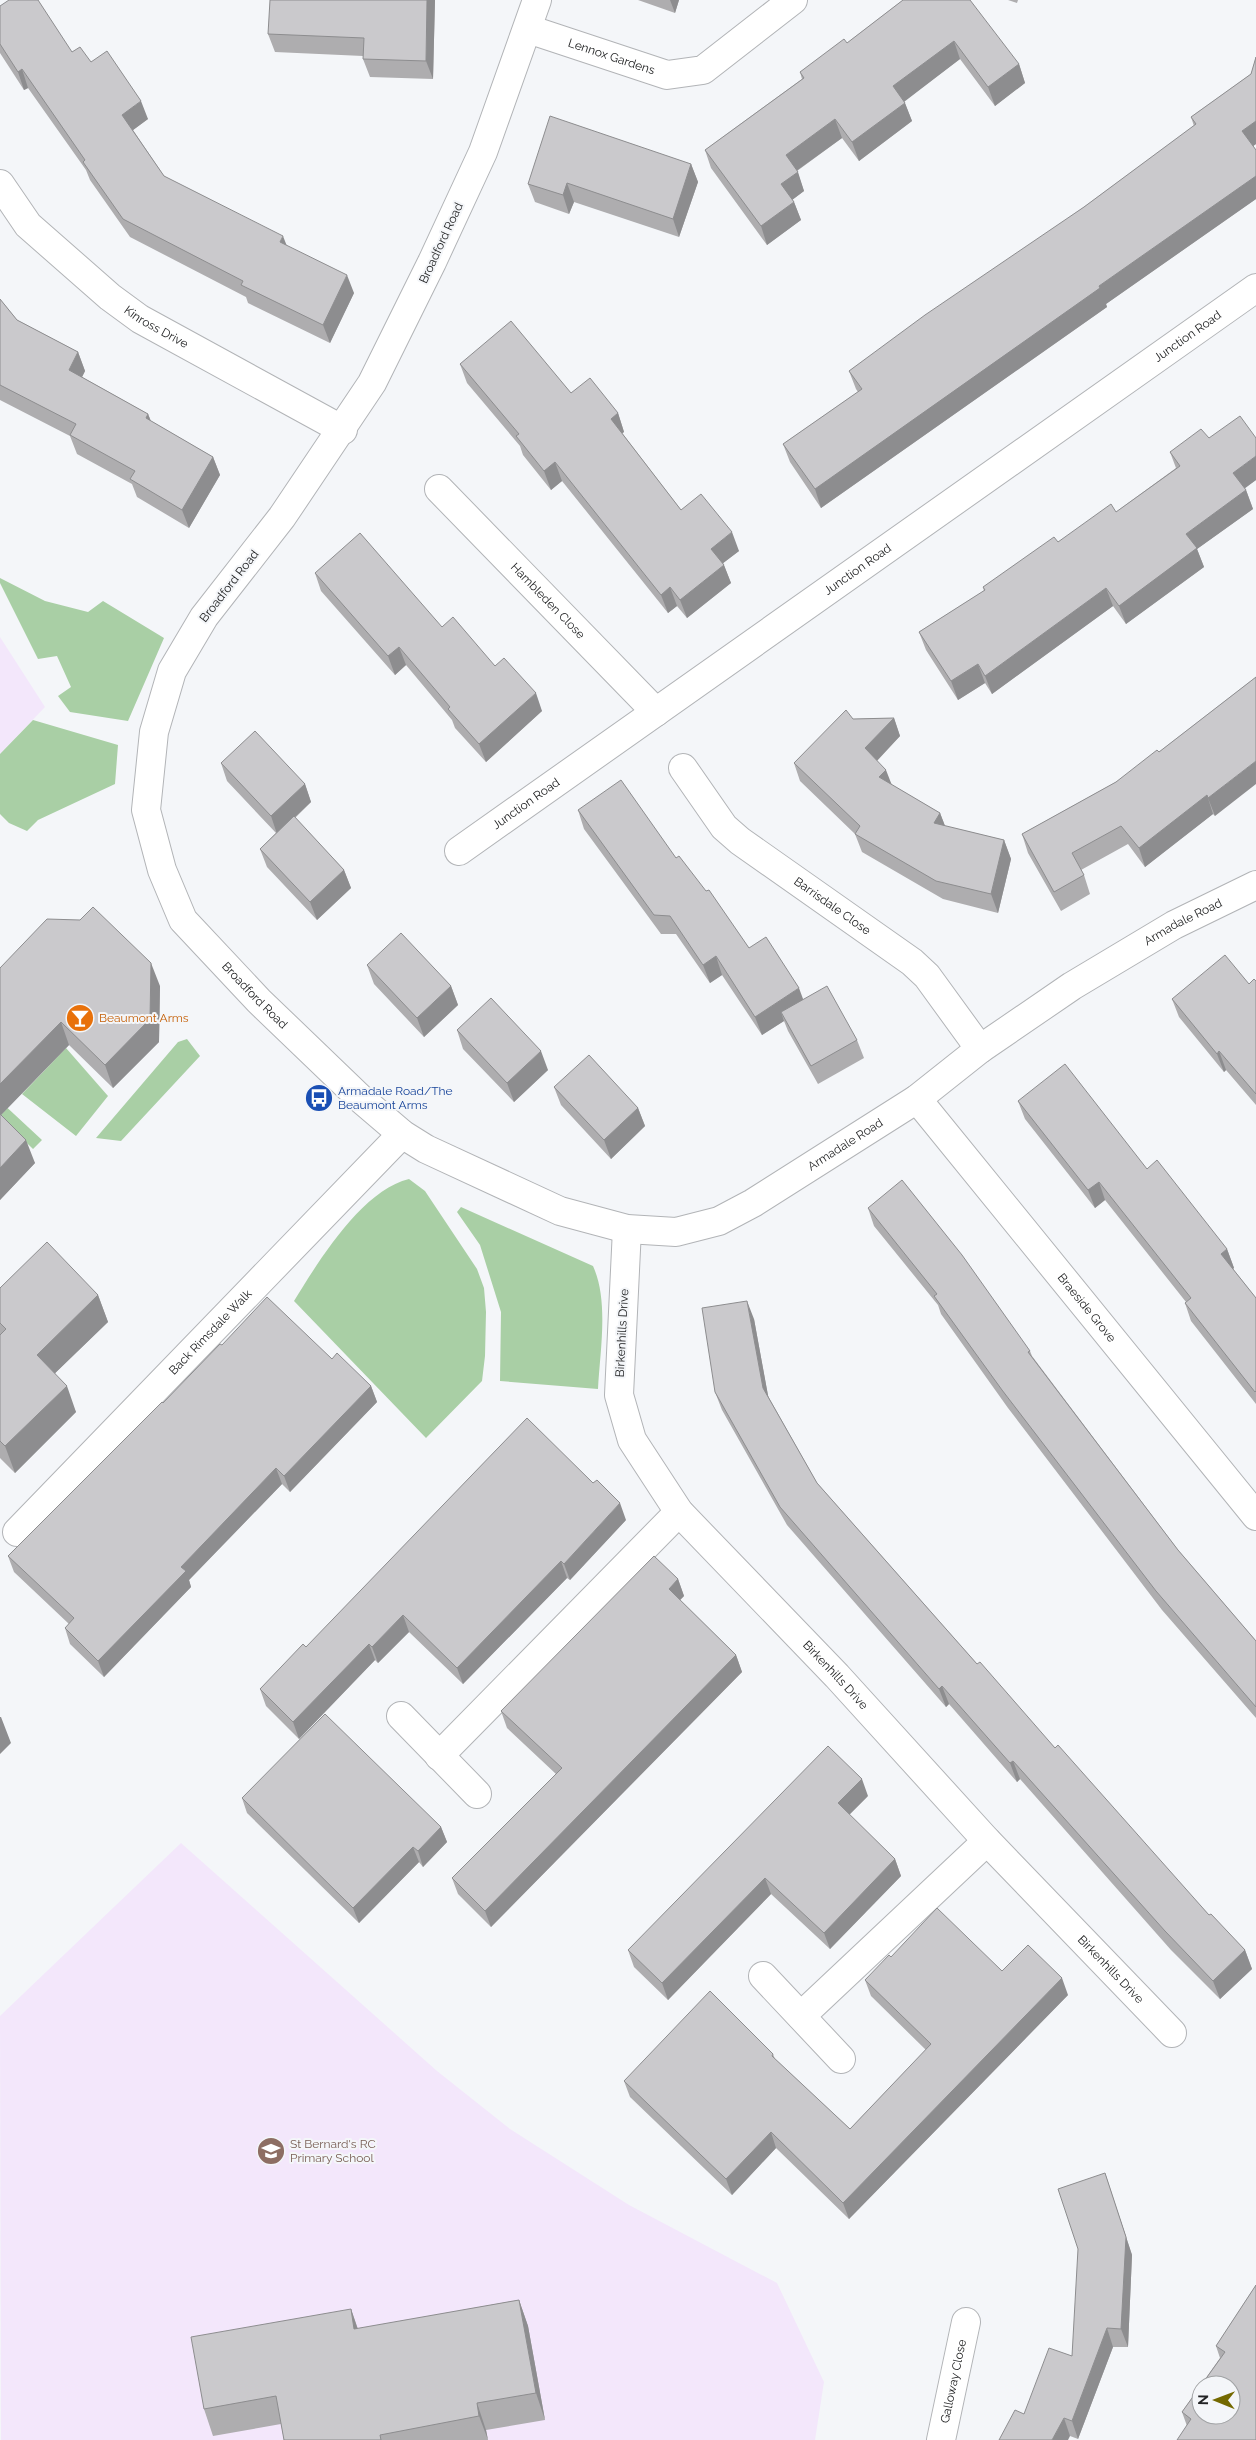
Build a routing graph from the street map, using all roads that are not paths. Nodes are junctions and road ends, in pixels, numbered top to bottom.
1 (537, 0) edge
2 (793, 0) edge
3 (528, 29) junction
4 (0, 184) edge
5 (1256, 288) edge
6 (342, 430) junction
7 (439, 489) dead end
8 (656, 712) junction
9 (682, 768) dead end
10 (459, 851) dead end
11 (1256, 885) edge
12 (980, 1049) junction
13 (917, 1099) junction
14 (402, 1134) junction
15 (627, 1229) junction
16 (679, 1512) junction
17 (1256, 1516) edge
18 (17, 1532) dead end
19 (401, 1716) dead end
20 (440, 1756) junction
21 (477, 1794) dead end
22 (987, 1841) junction
23 (763, 1976) dead end
24 (801, 2016) junction
25 (1172, 2033) dead end
26 (841, 2059) dead end
27 (966, 2322) dead end
28 (940, 2440) edge

1 - 3 street, Broadford Road
2 - 3 street, Lennox Gardens
3 - 6 street, Broadford Road
4 - 6 street, Kinross Drive
5 - 8 street, Junction Road
6 - 14 street, Broadford Road
7 - 8 street, Hambleden Close
8 - 10 street, Junction Road
9 - 12 street, Barrisdale Close
11 - 12 street, Armadale Road
12 - 13 street, Armadale Road
13 - 15 street, Armadale Road
13 - 17 street, Braeside Grove
14 - 15 street, Armadale Road
14 - 18 street, Back Rimsdale Walk
15 - 16 street, Birkenhills Drive
16 - 20 street
16 - 22 street, Birkenhills Drive
19 - 20 street
20 - 21 street
22 - 24 street
22 - 25 street, Birkenhills Drive
23 - 24 street
24 - 26 street
27 - 28 street, Galloway Close

